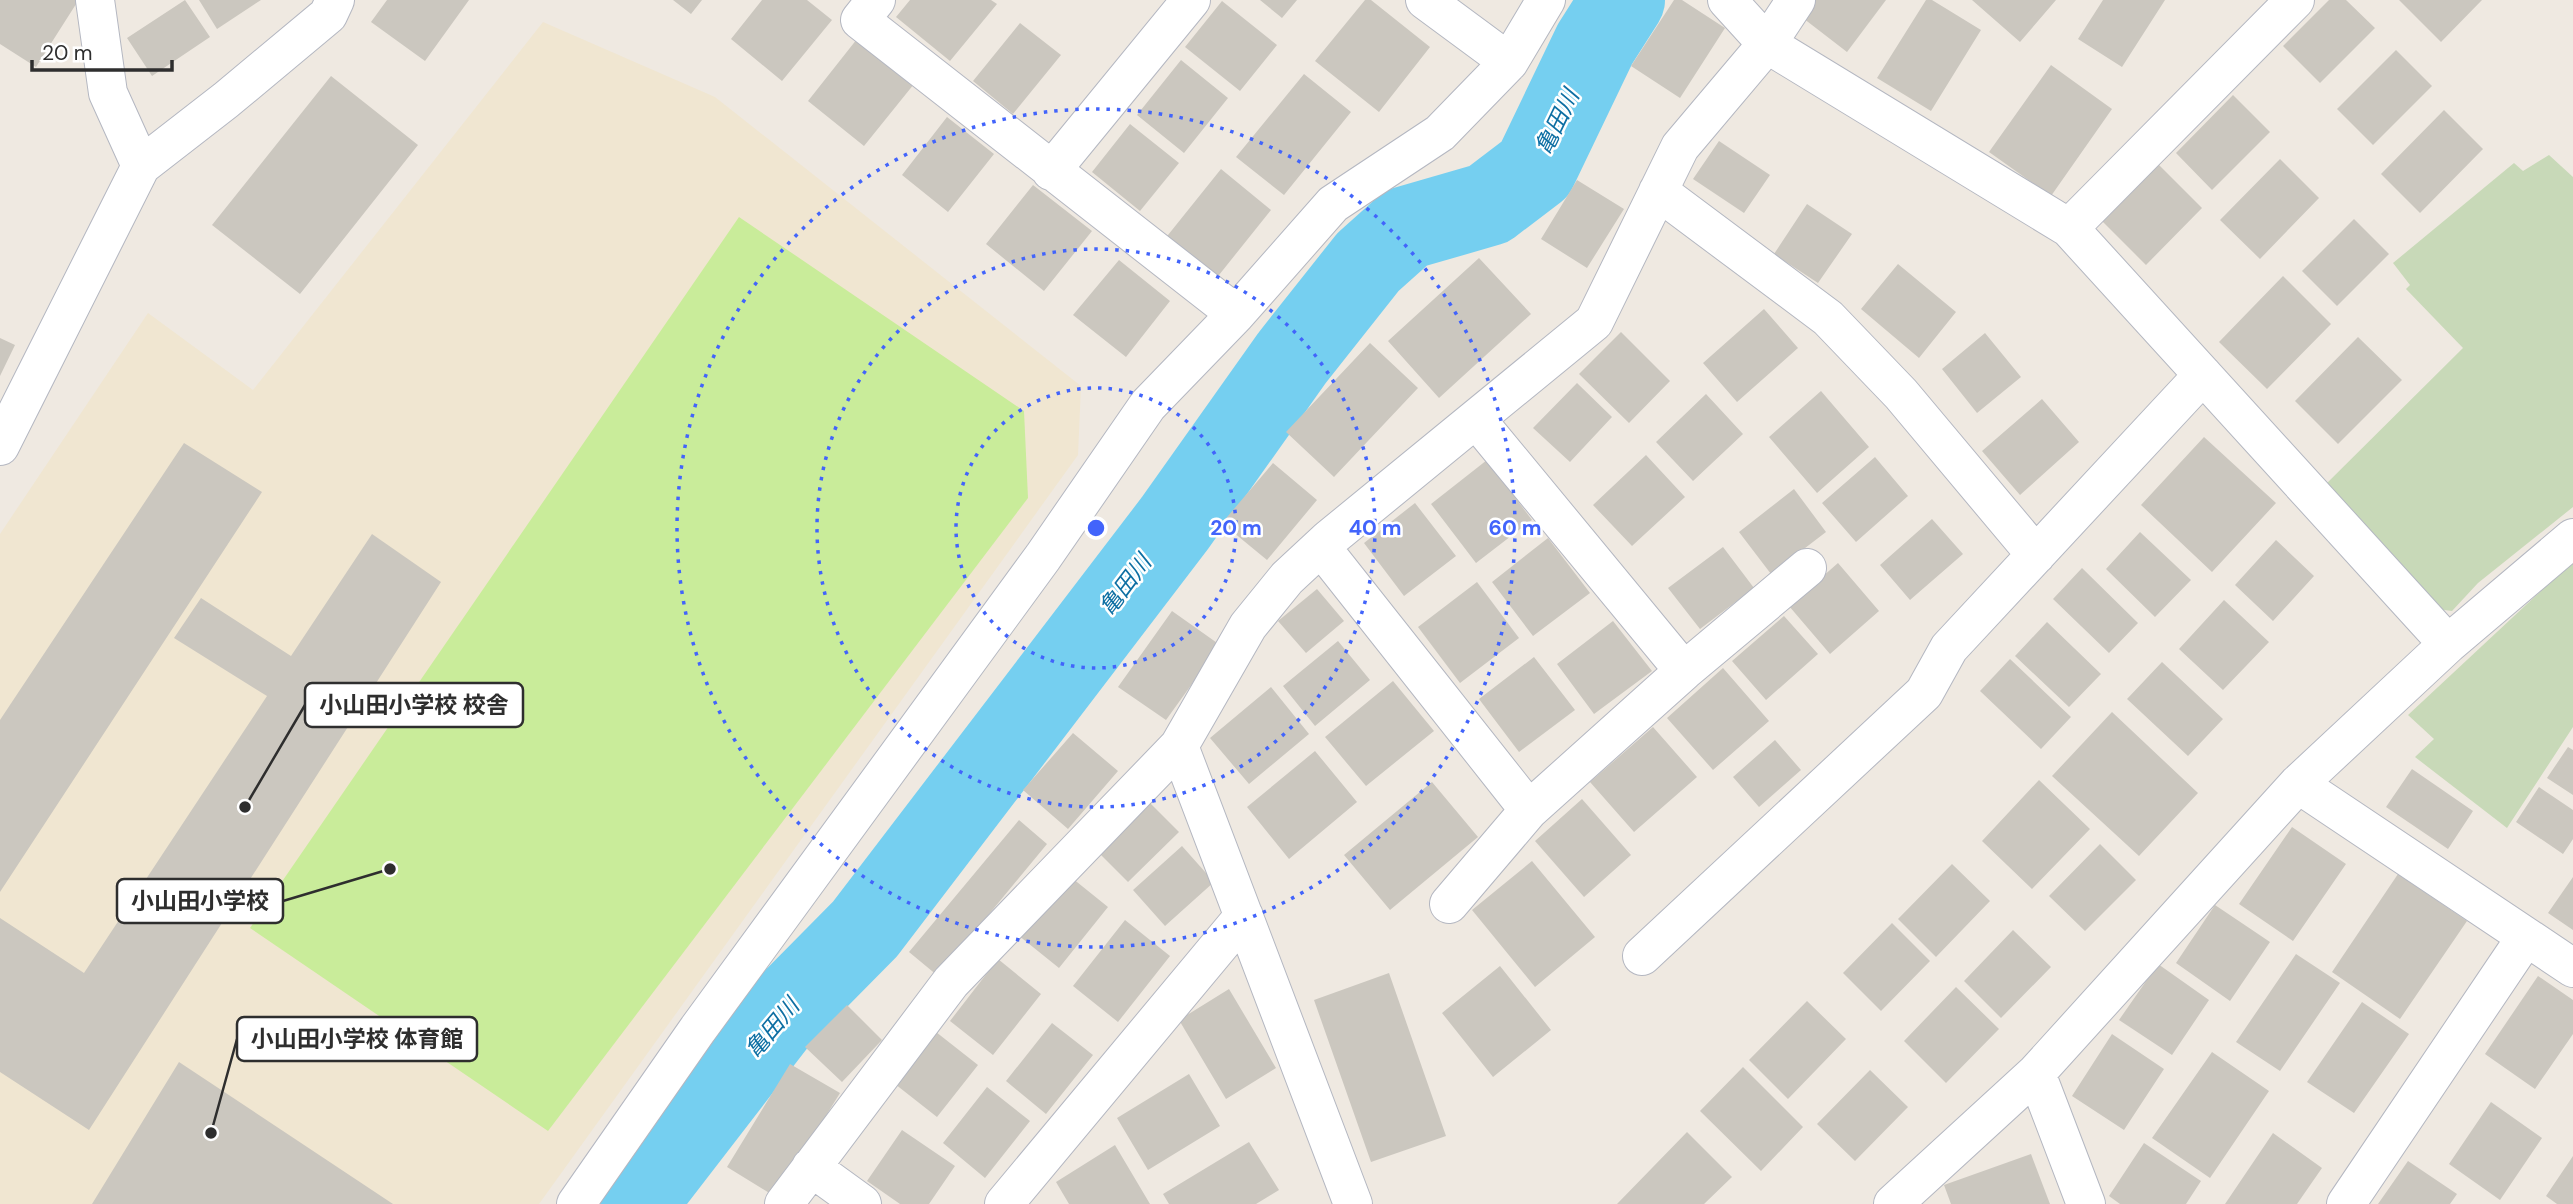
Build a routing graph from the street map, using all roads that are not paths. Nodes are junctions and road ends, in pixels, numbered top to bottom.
1 (95, 0) edge
2 (335, 0) edge
3 (876, 0) edge
4 (1191, 0) edge
5 (1425, 0) edge
6 (1546, 0) edge
7 (1727, 0) edge
8 (1796, 0) edge
9 (2295, 0) edge
10 (1767, 44) junction
11 (1509, 62) junction
12 (141, 166) junction
13 (1051, 171) junction
14 (1658, 191) junction
15 (2069, 228) junction
16 (1236, 314) junction
17 (2203, 375) junction
18 (1476, 419) junction
19 (0, 446) edge
20 (2573, 538) edge
21 (1321, 547) junction
22 (2036, 555) junction
23 (1807, 568) dead end
24 (2448, 644) junction
25 (1684, 671) junction
26 (1180, 746) junction
27 (2298, 784) junction
28 (1529, 810) junction
29 (1449, 904) dead end
30 (1244, 916) junction
31 (2526, 937) junction
32 (1642, 956) dead end
33 (2573, 968) edge
34 (2036, 1073) junction
35 (811, 1167) junction
36 (576, 1204) edge
37 (784, 1204) edge
38 (862, 1204) edge
39 (1004, 1204) edge
40 (1353, 1204) edge
41 (1893, 1204) edge
42 (2086, 1204) edge
43 (2346, 1204) edge

1 - 12 street
2 - 12 street
3 - 13 street
4 - 13 street
5 - 11 street
6 - 11 street
7 - 10 street
8 - 10 street
9 - 15 street
10 - 14 street
10 - 15 street
11 - 16 street
12 - 19 street
13 - 16 street
14 - 18 street
14 - 22 street
15 - 17 street
16 - 36 street
17 - 22 street
17 - 24 street
18 - 21 street
18 - 25 street
20 - 24 street
21 - 26 street
21 - 28 street
22 - 32 street
23 - 25 street
24 - 27 street
25 - 28 street
26 - 30 street
26 - 35 street
27 - 31 street
27 - 34 street
28 - 29 street
30 - 39 street
30 - 40 street
31 - 33 street
31 - 43 street
34 - 41 street
34 - 42 street
35 - 37 street
35 - 38 street

